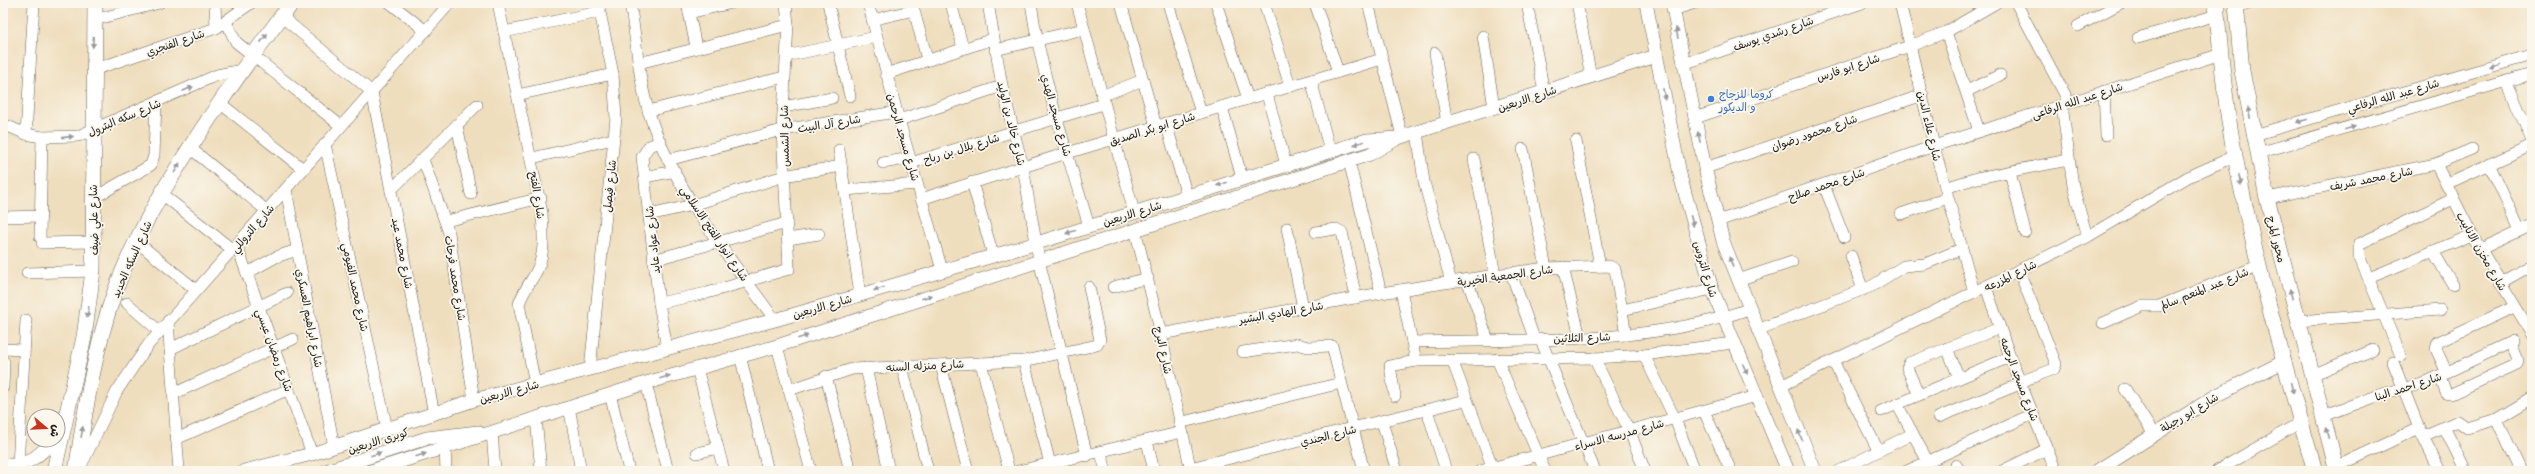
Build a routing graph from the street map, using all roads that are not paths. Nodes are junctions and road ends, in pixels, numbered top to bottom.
1 (34, 3) edge
2 (95, 3) edge
3 (159, 3) edge
4 (215, 3) edge
5 (251, 3) edge
6 (390, 3) edge
7 (450, 3) edge
8 (498, 3) edge
9 (630, 3) edge
10 (732, 3) edge
11 (786, 3) edge
12 (828, 3) edge
13 (868, 3) edge
14 (951, 3) edge
15 (988, 3) edge
16 (1031, 3) edge
17 (1077, 3) edge
18 (1121, 3) edge
19 (1168, 3) edge
20 (1216, 3) edge
21 (1264, 3) edge
22 (1315, 3) edge
23 (1368, 3) edge
24 (1527, 3) edge
25 (1577, 3) edge
26 (1646, 3) edge
27 (1695, 3) edge
28 (1862, 3) edge
29 (1900, 3) edge
30 (1996, 3) edge
31 (2016, 3) edge
32 (2121, 3) edge
33 (2241, 4) edge
34 (2110, 6) edge
35 (598, 7) edge
36 (913, 7) edge
37 (1672, 7) edge
38 (688, 8) edge
39 (285, 9) edge
40 (2217, 9) edge
41 (94, 20) junction
42 (872, 20) junction
43 (221, 25) junction
44 (788, 25) junction
45 (2078, 26) dead end
46 (1084, 29) junction
47 (426, 31) junction
48 (504, 32) junction
49 (1946, 32) junction
50 (1483, 36) dead end
51 (876, 37) junction
52 (2138, 38) dead end
53 (993, 39) junction
54 (1037, 41) junction
55 (837, 46) junction
56 (1910, 46) junction
57 (696, 47) junction
58 (963, 48) junction
59 (996, 50) junction
60 (1435, 53) dead end
61 (2221, 54) junction
62 (251, 55) junction
63 (2532, 55) edge
64 (786, 56) junction
65 (1656, 56) junction
66 (927, 59) junction
67 (1382, 59) junction
68 (639, 63) junction
69 (1683, 64) junction
70 (93, 70) junction
71 (242, 70) junction
72 (1338, 72) junction
73 (613, 74) junction
74 (886, 74) junction
75 (2532, 74) edge
76 (2000, 75) dead end
77 (784, 77) junction
78 (1591, 77) junction
79 (1143, 80) junction
80 (1311, 80) junction
81 (2507, 82) junction
82 (1002, 86) junction
83 (1290, 86) junction
84 (1967, 91) junction
85 (2104, 91) junction
86 (372, 92) junction
87 (1544, 92) junction
88 (1267, 94) junction
89 (1923, 95) junction
90 (518, 96) junction
91 (850, 96) dead end
92 (832, 98) dead end
93 (1248, 99) junction
94 (1102, 100) junction
95 (156, 103) junction
96 (220, 103) junction
97 (2065, 104) junction
98 (477, 105) dead end
99 (1222, 106) junction
100 (783, 107) junction
101 (1494, 108) junction
102 (648, 111) junction
103 (1201, 113) junction
104 (2323, 115) junction
105 (897, 116) junction
106 (1056, 118) junction
107 (1695, 118) junction
108 (1447, 123) junction
109 (3, 124) edge
110 (1161, 124) junction
111 (457, 125) junction
112 (341, 126) junction
113 (782, 130) junction
114 (92, 131) junction
115 (1013, 132) junction
116 (1417, 132) junction
117 (1979, 132) junction
118 (26, 134) junction
119 (2329, 134) junction
120 (2106, 135) dead end
121 (2254, 135) junction
122 (42, 137) junction
123 (1400, 137) junction
124 (613, 139) junction
125 (1113, 140) junction
126 (1576, 141) dead end
127 (2532, 141) edge
128 (661, 142) junction
129 (325, 144) junction
130 (2532, 145) edge
131 (1934, 146) junction
132 (189, 147) junction
133 (1523, 149) dead end
134 (2472, 149) dead end
135 (839, 150) dead end
136 (1330, 151) junction
137 (1067, 153) junction
138 (2258, 153) junction
139 (2235, 156) junction
140 (532, 158) junction
141 (423, 159) junction
142 (1474, 159) dead end
143 (668, 160) junction
144 (1349, 160) junction
145 (2068, 160) junction
146 (910, 161) junction
147 (883, 163) dead end
148 (2436, 164) junction
149 (2489, 164) junction
150 (1286, 165) junction
151 (841, 166) junction
152 (1023, 167) junction
153 (1705, 168) junction
154 (303, 169) junction
155 (675, 171) junction
156 (2010, 172) junction
157 (784, 176) junction
158 (645, 177) junction
159 (1242, 178) junction
160 (972, 182) junction
161 (917, 184) junction
162 (2446, 184) junction
163 (1824, 185) junction
164 (286, 189) junction
165 (391, 190) junction
166 (845, 190) junction
167 (1947, 193) junction
168 (162, 194) junction
169 (471, 194) dead end
170 (1187, 196) junction
171 (541, 198) junction
172 (2267, 198) junction
173 (92, 199) junction
174 (922, 199) junction
175 (2453, 199) junction
176 (693, 205) junction
177 (267, 211) junction
178 (1134, 212) junction
179 (649, 214) junction
180 (1901, 214) dead end
181 (41, 216) junction
182 (3, 217) edge
183 (1718, 221) junction
184 (446, 222) junction
185 (787, 223) junction
186 (2532, 225) edge
187 (1089, 226) junction
188 (1287, 228) dead end
189 (1135, 229) junction
190 (2520, 230) junction
191 (1316, 232) dead end
192 (2025, 232) dead end
193 (819, 234) dead end
194 (2472, 235) junction
195 (1844, 237) dead end
196 (2087, 237) junction
197 (788, 239) junction
198 (93, 242) junction
199 (137, 242) junction
200 (719, 243) junction
201 (1037, 243) junction
202 (235, 248) junction
203 (1961, 249) junction
204 (297, 250) junction
205 (2481, 250) junction
206 (2433, 251) junction
207 (993, 255) junction
208 (1851, 256) dead end
209 (654, 260) junction
210 (1039, 260) junction
211 (1792, 262) dead end
212 (2260, 265) junction
213 (2532, 265) edge
214 (1605, 266) junction
215 (1563, 267) junction
216 (1546, 268) junction
217 (93, 270) junction
218 (942, 270) junction
219 (2019, 271) junction
220 (27, 273) dead end
221 (247, 273) junction
222 (1511, 273) junction
223 (1495, 275) junction
224 (1148, 278) junction
225 (2369, 278) junction
226 (1467, 279) junction
227 (1738, 280) junction
228 (747, 282) junction
229 (1451, 282) junction
230 (2500, 283) junction
231 (2453, 285) dead end
232 (1089, 287) dead end
233 (1113, 287) dead end
234 (1986, 287) junction
235 (91, 289) junction
236 (1712, 289) junction
237 (196, 290) junction
238 (1401, 290) junction
239 (1863, 290) junction
240 (115, 292) junction
241 (1974, 292) junction
242 (287, 293) dead end
243 (1381, 293) junction
244 (860, 295) junction
245 (1356, 298) junction
246 (127, 303) dead end
247 (659, 303) junction
248 (260, 306) junction
249 (2514, 307) junction
250 (1303, 308) junction
251 (1749, 309) junction
252 (1622, 310) junction
253 (2440, 310) dead end
254 (2384, 316) junction
255 (1722, 318) junction
256 (26, 320) dead end
257 (775, 320) junction
258 (168, 321) junction
259 (2298, 321) junction
260 (2528, 321) edge
261 (2103, 324) dead end
262 (2000, 328) junction
263 (1757, 330) junction
264 (159, 331) junction
265 (1161, 334) junction
266 (2532, 334) edge
267 (1626, 335) junction
268 (1580, 337) junction
269 (1537, 338) junction
270 (293, 340) dead end
271 (1488, 340) junction
272 (1412, 342) junction
273 (1733, 344) junction
274 (777, 346) junction
275 (274, 348) junction
276 (1947, 348) junction
277 (3, 349) edge
278 (170, 349) junction
279 (667, 349) junction
280 (24, 350) junction
281 (2373, 350) dead end
282 (1243, 352) dead end
283 (1062, 354) junction
284 (1644, 355) junction
285 (740, 356) junction
286 (2010, 357) junction
287 (1594, 358) junction
288 (1497, 359) junction
289 (1549, 359) junction
290 (1452, 360) junction
291 (1024, 361) junction
292 (1416, 361) junction
293 (1833, 361) junction
294 (2285, 361) junction
295 (4, 362) dead end
296 (981, 363) junction
297 (941, 365) junction
298 (902, 366) junction
299 (697, 368) junction
300 (866, 368) junction
301 (590, 369) junction
302 (2443, 374) junction
303 (2312, 375) junction
304 (826, 376) junction
305 (1959, 378) junction
306 (646, 383) junction
307 (1341, 383) junction
308 (2020, 383) junction
309 (535, 384) junction
310 (1781, 386) junction
311 (3, 387) edge
312 (2402, 388) junction
313 (289, 389) junction
314 (2125, 389) dead end
315 (790, 390) junction
316 (173, 394) junction
317 (610, 394) junction
318 (1919, 395) junction
319 (1395, 396) dead end
320 (1757, 396) junction
321 (2532, 399) edge
322 (474, 400) junction
323 (1466, 400) junction
324 (1897, 404) junction
325 (569, 407) junction
326 (66, 408) edge
327 (1427, 410) junction
328 (1704, 411) junction
329 (1882, 411) dead end
330 (434, 414) junction
331 (2033, 414) junction
332 (2323, 416) junction
333 (1939, 417) dead end
334 (536, 418) junction
335 (1675, 418) junction
336 (2497, 418) junction
337 (1382, 422) junction
338 (2301, 422) junction
339 (1181, 427) junction
340 (2444, 427) junction
341 (387, 429) junction
342 (1353, 430) junction
343 (492, 432) junction
344 (1630, 432) junction
345 (2421, 432) junction
346 (2153, 433) junction
347 (1912, 434) junction
348 (176, 439) junction
349 (1147, 441) junction
350 (1584, 444) junction
351 (334, 447) junction
352 (445, 447) junction
353 (46, 448) edge
354 (57, 448) edge
355 (718, 448) junction
356 (2047, 449) junction
357 (1878, 450) junction
358 (1102, 452) junction
359 (312, 454) junction
360 (697, 454) dead end
361 (1087, 456) junction
362 (1539, 456) junction
363 (1927, 460) junction
364 (3, 465) edge
365 (1054, 466) edge
366 (19, 468) edge
367 (2532, 468) edge
368 (1493, 469) edge
369 (2337, 469) edge
370 (1190, 470) edge
371 (54, 471) edge
372 (77, 471) edge
373 (179, 471) edge
374 (244, 471) edge
375 (278, 471) edge
376 (326, 471) edge
377 (371, 471) edge
378 (446, 471) edge
379 (496, 471) edge
380 (541, 471) edge
381 (581, 471) edge
382 (629, 471) edge
383 (668, 471) edge
384 (724, 471) edge
385 (768, 471) edge
386 (811, 471) edge
387 (850, 471) edge
388 (889, 471) edge
389 (928, 471) edge
390 (968, 471) edge
391 (1009, 471) edge
392 (1018, 471) edge
393 (1106, 471) edge
394 (1154, 471) edge
395 (1364, 471) edge
396 (1397, 471) edge
397 (1446, 471) edge
398 (1480, 471) edge
399 (1545, 471) edge
400 (1595, 471) edge
401 (1646, 471) edge
402 (1695, 471) edge
403 (1730, 471) edge
404 (1788, 471) edge
405 (1815, 471) edge
406 (1839, 471) edge
407 (1907, 471) edge
408 (2002, 471) edge
409 (2056, 471) edge
410 (2097, 471) edge
411 (2217, 471) edge
412 (2314, 471) edge
413 (2440, 471) edge
414 (2466, 471) edge
415 (2521, 471) edge
416 (2527, 471) edge

1 - 118 street
2 - 41 main road, شارع علي ضيف
3 - 41 street
4 - 43 street
5 - 43 street, شارع الفنجري
6 - 47 street
7 - 47 street, شارع التروللي
8 - 48 street, شارع الفتح
9 - 68 street, شارع انوار الفتح الاسلامي
10 - 38 street
11 - 44 street, شارع الشمس
12 - 55 street
13 - 42 street, شارع مسجد الرحمن
14 - 58 street
15 - 53 street, شارع خالد بن الوليد
16 - 54 street, شارع مسجد الهدي
17 - 46 street
18 - 79 street
19 - 103 street
20 - 93 street
21 - 83 street
22 - 72 street
23 - 67 street
24 - 87 street
25 - 78 street
26 - 65 street
27 - 37 street
28 - 69 street, شارع رشدي يوسف
29 - 56 street, شارع علاء الدين
30 - 49 street, شارع ابو فارس
31 - 97 street
32 - 34 street
121 -> 33 main road, محور المرج
34 - 45 street
35 - 48 street
35 - 73 street, شارع فيصل
36 - 42 street
36 - 66 street
69 -> 37 street
38 - 57 street
62 -> 39 main road, شارع السكه الحديد
39 - 86 street
40 - 52 street
40 - 61 main road, محور المرج
41 -> 70 main road, شارع علي ضيف
42 - 51 street, شارع مسجد الرحمن
43 - 62 street
43 - 70 street, شارع الفنجري
44 - 57 street
44 - 64 street, شارع الشمس
46 - 54 street
46 - 94 street
47 - 86 street, شارع التروللي
48 - 90 street, شارع الفتح
49 - 56 street, شارع ابو فارس
49 - 84 street
50 - 101 street
51 - 55 street
51 - 74 street, شارع مسجد الرحمن
53 - 58 street
53 - 59 street, شارع خالد بن الوليد
54 - 59 street
54 - 106 street, شارع مسجد الهدي
55 - 64 street
55 - 91 street
56 - 89 street, شارع علاء الدين
56 - 107 street, شارع ابو فارس
57 - 68 street
58 - 66 street
59 - 82 street, شارع خالد بن الوليد
60 - 108 street
61 - 85 street, شارع عبد الله الرفاعى
61 - 139 main road, محور المرج
62 - 71 main road, شارع السكه الحديد
62 - 112 street
63 -> 104 street, شارع عبد الله الرفاعي
64 - 77 street, شارع الشمس
65 - 78 street, شارع الاربعين
65 -> 236 street, شارع التروس
66 - 74 street
67 - 72 street, شارع ابو بكر الصديق
67 - 123 street
68 - 102 street, شارع انوار الفتح الاسلامي
69 - 107 street
70 - 114 main road, شارع علي ضيف
95 -> 71 street, شارع سكه البترول
71 - 96 main road, شارع السكه الحديد
72 - 80 street, شارع ابو بكر الصديق
73 - 90 street
73 - 124 street, شارع فيصل
74 - 105 street, شارع مسجد الرحمن
75 - 81 street, شارع عبد الله الرفاعي
76 - 84 street
77 - 100 street, شارع الشمس
77 - 102 street
78 - 87 street, شارع الاربعين
79 - 94 street, شارع بلال بن رباح
79 - 110 street
80 - 83 street, شارع ابو بكر الصديق
80 - 136 street
119 -> 81 street, شارع عبد الله الرفاعي
81 - 127 street
82 - 105 street, شارع آل البيت
82 - 115 street, شارع خالد بن الوليد
83 - 88 street, شارع ابو بكر الصديق
84 - 117 street
85 - 97 street, شارع عبد الله الرفاعى
85 - 120 street
86 - 112 street, شارع التروللي
86 - 165 street, شارع محمد عيد
87 - 101 street, شارع الاربعين
88 - 93 street, شارع ابو بكر الصديق
88 - 150 street
89 - 131 street, شارع علاء الدين
89 - 153 street, شارع محمود رضوان
90 - 140 street, شارع الفتح
92 - 100 street
93 - 99 street, شارع ابو بكر الصديق
94 - 106 street, شارع بلال بن رباح
94 - 125 street
95 - 114 street, شارع سكه البترول
95 - 173 street
96 - 132 main road, شارع السكه الحديد
96 - 154 street
97 - 117 street, شارع عبد الله الرفاعى
97 - 145 street
98 - 111 street
99 - 103 street, شارع ابو بكر الصديق
99 - 159 street
100 - 113 street, شارع الشمس
101 - 108 street, شارع الاربعين
102 - 128 street, شارع انوار الفتح الاسلامي
103 - 110 street, شارع ابو بكر الصديق
104 - 119 street
104 -> 121 street, شارع عبد الله الرفاعي
105 - 113 street, شارع آل البيت
105 - 146 street, شارع مسجد الرحمن
106 - 115 street, شارع بلال بن رباح
106 - 137 street, شارع مسجد الهدي
153 -> 107 street
108 - 116 street, شارع الاربعين
109 - 118 street, شارع سكه البترول
110 - 125 street, شارع ابو بكر الصديق
110 - 170 street
111 - 141 street
111 - 169 street
112 - 129 street, شارع التروللي
113 - 143 street, شارع آل البيت
113 - 157 street, شارع الشمس
122 -> 114 street, شارع سكه البترول
114 - 173 main road, شارع علي ضيف
115 - 146 street, شارع بلال بن رباح
115 - 152 street, شارع خالد بن الوليد
116 - 123 street, شارع الاربعين
116 - 229 street
117 - 131 street, شارع عبد الله الرفاعى
118 - 122 street, شارع سكه البترول
119 - 138 street, شارع عبد الله الرفاعي
121 - 138 main road, محور المرج
122 - 181 street
123 -> 136 street, شارع الاربعين
123 - 144 street, شارع الاربعين
124 - 140 street
124 - 301 street, شارع فيصل
125 - 137 street, شارع ابو بكر الصديق
125 - 178 street
126 - 214 street
128 - 143 street, شارع انوار الفتح الاسلامي
128 - 158 street, شارع عواد عايد
129 - 154 street, شارع التروللي
129 - 341 street, شارع محمد الفيومي
130 - 149 street
131 - 163 street, شارع محمد صلاح
131 - 167 street, شارع علاء الدين
168 -> 132 main road, شارع السكه الحديد
132 - 177 street
133 - 216 street
134 - 148 street, شارع محمد شريف
135 - 151 street
136 - 150 street, شارع الاربعين
137 - 152 street, شارع ابو بكر الصديق
137 - 187 street, شارع مسجد الهدي
138 - 172 main road, محور المرج
139 - 196 street, شارع المزرعه
139 -> 212 main road, محور المرج
140 - 171 street, شارع الفتح
141 - 165 street
141 - 184 street, شارع محمد فرحات
142 - 223 street
143 - 155 street, شارع انوار الفتح الاسلامي
144 - 189 street, شارع الاربعين
144 - 243 street
145 - 156 street
145 - 196 street
146 - 147 street, شارع بلال بن رباح
146 - 161 street, شارع مسجد الرحمن
148 - 162 street, شارع مخزن الانابيب
148 - 172 street, شارع محمد شريف
149 - 162 street
149 - 190 street
150 - 159 street, شارع الاربعين
151 - 157 street
151 - 166 street
152 - 160 street, شارع ابو بكر الصديق
152 - 201 street, شارع خالد بن الوليد
153 - 183 street
154 - 164 street, شارع التروللي
155 - 158 street
155 - 176 street, شارع انوار الفتح الاسلامي
156 - 167 street
156 - 192 street
157 - 176 street
157 - 185 street, شارع الشمس
158 - 179 street, شارع عواد عايد
159 -> 170 street, شارع الاربعين
160 - 174 street, شارع ابو بكر الصديق
160 - 207 street
161 - 166 street
161 - 174 street, شارع مسجد الرحمن
162 - 175 street, شارع مخزن الانابيب
163 - 183 street, شارع محمد صلاح
163 - 195 street
164 - 177 street, شارع التروللي
164 - 204 street, شارع ابراهيم العسكري
165 - 330 street, شارع محمد عيد
166 - 244 street
167 - 180 street
167 - 203 street, شارع علاء الدين
168 - 199 main road, شارع السكه الحديد
168 - 202 street
170 - 178 street, شارع الاربعين
171 - 184 street
171 - 309 street, شارع الفتح
259 -> 172 main road, محور المرج
173 - 198 main road, شارع علي ضيف
174 - 218 street, شارع مسجد الرحمن
175 - 194 street, شارع مخزن الانابيب
175 - 225 street
176 - 179 street
176 - 200 street, شارع انوار الفتح الاسلامي
177 - 202 street, شارع التروللي
178 - 187 street, شارع الاربعين
179 - 209 street, شارع عواد عايد
181 - 182 street
181 - 198 street
227 -> 183 street
184 - 322 street, شارع محمد فرحات
185 - 197 street, شارع الشمس
185 - 200 street
186 - 190 street
187 -> 201 street, شارع الاربعين
188 - 250 street
189 - 210 street, شارع الاربعين
189 - 224 street, شارع البرج
190 - 205 street
191 - 245 street
193 - 197 street
194 - 205 street, شارع مخزن الانابيب
194 - 206 street
196 - 219 street, شارع المزرعه
197 - 228 street, شارع الشمس
198 - 217 main road, شارع علي ضيف
199 - 237 street
199 - 240 main road, شارع السكه الحديد
200 - 209 street
200 - 228 street, شارع انوار الفتح الاسلامي
201 - 207 street, شارع الاربعين
201 - 210 street, شارع خالد بن الوليد
202 - 221 street, شارع رمضان عيسي
202 - 237 street, شارع التروللي
203 - 239 street
203 - 241 street, شارع علاء الدين
204 - 221 street
204 - 351 street, شارع ابراهيم العسكري
205 - 230 street, شارع مخزن الانابيب
206 - 225 street
206 - 231 street
207 - 218 street, شارع الاربعين
208 - 239 street
209 - 247 street, شارع عواد عايد
274 -> 210 street, شارع الاربعين
210 - 283 street, شارع خالد بن الوليد
211 - 227 street
212 - 261 street, شارع عبد المنعم سالم
212 - 294 main road, محور المرج
213 - 230 street
214 - 215 street, شارع الجمعية الخيرية
214 - 252 street
215 - 216 street, شارع الجمعية الخيرية
215 - 268 street
216 - 222 street, شارع الجمعية الخيرية
217 - 220 street
217 - 235 main road, شارع علي ضيف
218 -> 244 street, شارع الاربعين
219 - 234 street, شارع المزرعه
219 - 308 street
221 - 248 street, شارع رمضان عيسي
222 - 223 street, شارع الجمعية الخيرية
222 - 269 street
223 - 226 street, شارع الجمعية الخيرية
224 - 233 street
224 - 265 street, شارع البرج
225 - 254 street
226 - 229 street, شارع الجمعية الخيرية
226 - 271 street
227 - 251 street
228 - 247 street
228 - 257 street, شارع انوار الفتح الاسلامي
229 - 238 street, شارع الجمعية الخيرية
230 - 249 street, شارع مخزن الانابيب
232 - 283 street, شارع منزله السنه
234 - 241 street, شارع المزرعه
234 - 262 street, شارع مسجد الرحمه
235 - 240 main road
235 -> 326 main road, شارع علي ضيف
236 - 252 street
236 - 255 street, شارع التروس
237 - 258 street, شارع التروللي
238 - 243 street, شارع الهادي البشير
238 - 272 street
239 - 263 street
372 -> 240 main road, شارع السكه الحديد
241 - 293 street, شارع المزرعه
242 - 248 street
243 - 245 street, شارع الهادي البشير
244 - 257 street, شارع الاربعين
245 - 250 street, شارع الهادي البشير
246 - 264 street
247 - 279 street, شارع عواد عايد
248 - 275 street, شارع رمضان عيسي
248 - 278 street
249 - 260 street, شارع مخزن الانابيب
249 - 302 street
250 - 265 street, شارع الهادي البشير
251 - 255 street, شارع الثلاثين
251 - 263 street
252 - 267 street
253 - 254 street
254 - 259 street
254 - 312 street
255 - 267 street, شارع الثلاثين
255 - 273 street, شارع التروس
256 - 280 street
257 - 279 street, شارع الاربعين
258 - 264 street, شارع التروللي
258 - 278 street
259 - 303 main road, محور المرج
260 - 266 street, شارع مخزن الانابيب
262 - 276 street
262 - 286 street, شارع مسجد الرحمه
263 - 310 street
264 - 372 street, شارع التروللي
265 - 339 street, شارع البرج
267 - 268 street, شارع الثلاثين
268 - 269 street, شارع الثلاثين
269 - 271 street, شارع الثلاثين
269 - 289 street
270 - 275 street
271 - 272 street, شارع الثلاثين
272 - 292 street
273 - 284 street, شارع الثلاثين
273 -> 320 street, شارع التروس
274 - 285 street, شارع الاربعين
274 - 315 street
275 - 313 street, شارع رمضان عيسي
275 - 316 street
276 - 305 street
276 - 318 street
277 - 280 street
278 - 316 street
279 - 301 street, شارع الاربعين
280 - 366 street
281 - 303 street
282 - 307 street
283 - 291 street, شارع منزله السنه
283 - 361 street, شارع خالد بن الوليد
284 - 287 street, شارع الثلاثين
284 - 335 street
285 - 299 street, شارع الاربعين
285 - 385 street
286 - 305 street
286 - 308 street, شارع مسجد الرحمه
287 - 289 street, شارع الثلاثين
287 - 344 street
288 - 289 street, شارع الثلاثين
288 - 290 street, شارع الثلاثين
288 - 362 street
289 - 350 street
290 - 292 street, شارع الثلاثين
290 - 323 street
291 - 296 street, شارع منزله السنه
291 - 365 street
292 - 319 street, شارع الثلاثين
293 - 310 street, شارع المزرعه
293 - 357 street
294 -> 338 main road, محور المرج
294 - 346 street, شارع ابو رجيلة
295 - 311 street
296 - 297 street, شارع منزله السنه
296 - 391 street
297 - 298 street, شارع منزله السنه
297 - 390 street
298 - 300 street, شارع منزله السنه
298 - 389 street
306 -> 299 street, شارع الاربعين
299 - 355 street
300 - 304 street, شارع منزله السنه
300 - 388 street
301 - 309 street, شارع الاربعين
302 - 302 street, شارع احمد البنا
302 - 312 street, شارع احمد البنا
303 - 332 main road, محور المرج
304 - 315 street, شارع منزله السنه
304 - 387 street
305 - 318 street
306 - 317 street, شارع الاربعين
306 - 383 street
307 - 339 street
307 - 342 street
308 - 331 street, شارع مسجد الرحمه
308 - 333 street
309 - 322 street, شارع الاربعين
405 -> 310 street
312 - 332 street, شارع احمد البنا
312 - 345 street
313 - 348 street
313 - 359 street, شارع رمضان عيسي
314 - 346 street
315 - 386 street
316 - 348 street
317 - 325 street, شارع الاربعين
317 - 382 street
318 - 324 street
320 - 328 street, شارع مدرسه الاسراء
320 - 404 street, شارع التروس
321 - 336 street
322 - 330 street, شارع الاربعين
322 - 375 street, كوبرى الاربعين
323 - 327 street, شارع الجندي
323 - 368 street
324 - 329 street
324 - 347 street
325 - 334 street, شارع الاربعين
325 - 381 street
327 - 337 street, شارع الجندي
327 - 397 street
328 - 335 street, شارع مدرسه الاسراء
328 - 403 street
330 - 341 street, شارع الاربعين
331 - 356 street, شارع مسجد الرحمه
331 - 363 street
369 -> 332 main road, محور المرج
334 - 343 street, شارع الاربعين
334 - 380 street
335 - 344 street, شارع مدرسه الاسراء
335 - 402 street
336 - 340 street
336 - 415 street
337 - 342 street, شارع الجندي
337 - 396 street
338 - 411 street
338 - 412 main road, محور المرج
339 - 349 street
339 - 370 street, شارع البرج
340 - 345 street
340 - 414 street
341 - 351 street, شارع الاربعين
342 - 370 street, شارع الجندي
342 - 395 street
343 - 352 street, شارع الاربعين
376 -> 343 street, كوبرى الاربعين
343 - 379 street
344 - 350 street, شارع مدرسه الاسراء
344 - 401 street
345 - 369 street
345 - 413 street
346 - 410 street, شارع ابو رجيلة
347 - 357 street
347 - 363 street
348 - 373 street
349 - 358 street
349 - 394 street
350 - 362 street, شارع مدرسه الاسراء
350 - 400 street
351 - 359 street, شارع الاربعين
377 -> 352 street, شارع الاربعين
352 - 378 street
353 - 366 street
354 - 371 main road, شارع علي ضيف
355 - 360 street
355 - 384 street
356 - 408 street
356 - 409 street, شارع مسجد الرحمه
357 - 406 street
358 - 361 street
358 - 393 street
359 - 374 street, شارع الاربعين
361 - 365 street
362 - 368 street, شارع مدرسه الاسراء
362 - 399 street
363 - 407 street
364 - 366 street
365 - 392 street
367 - 416 street
368 - 398 street, شارع مدرسه الاسراء

